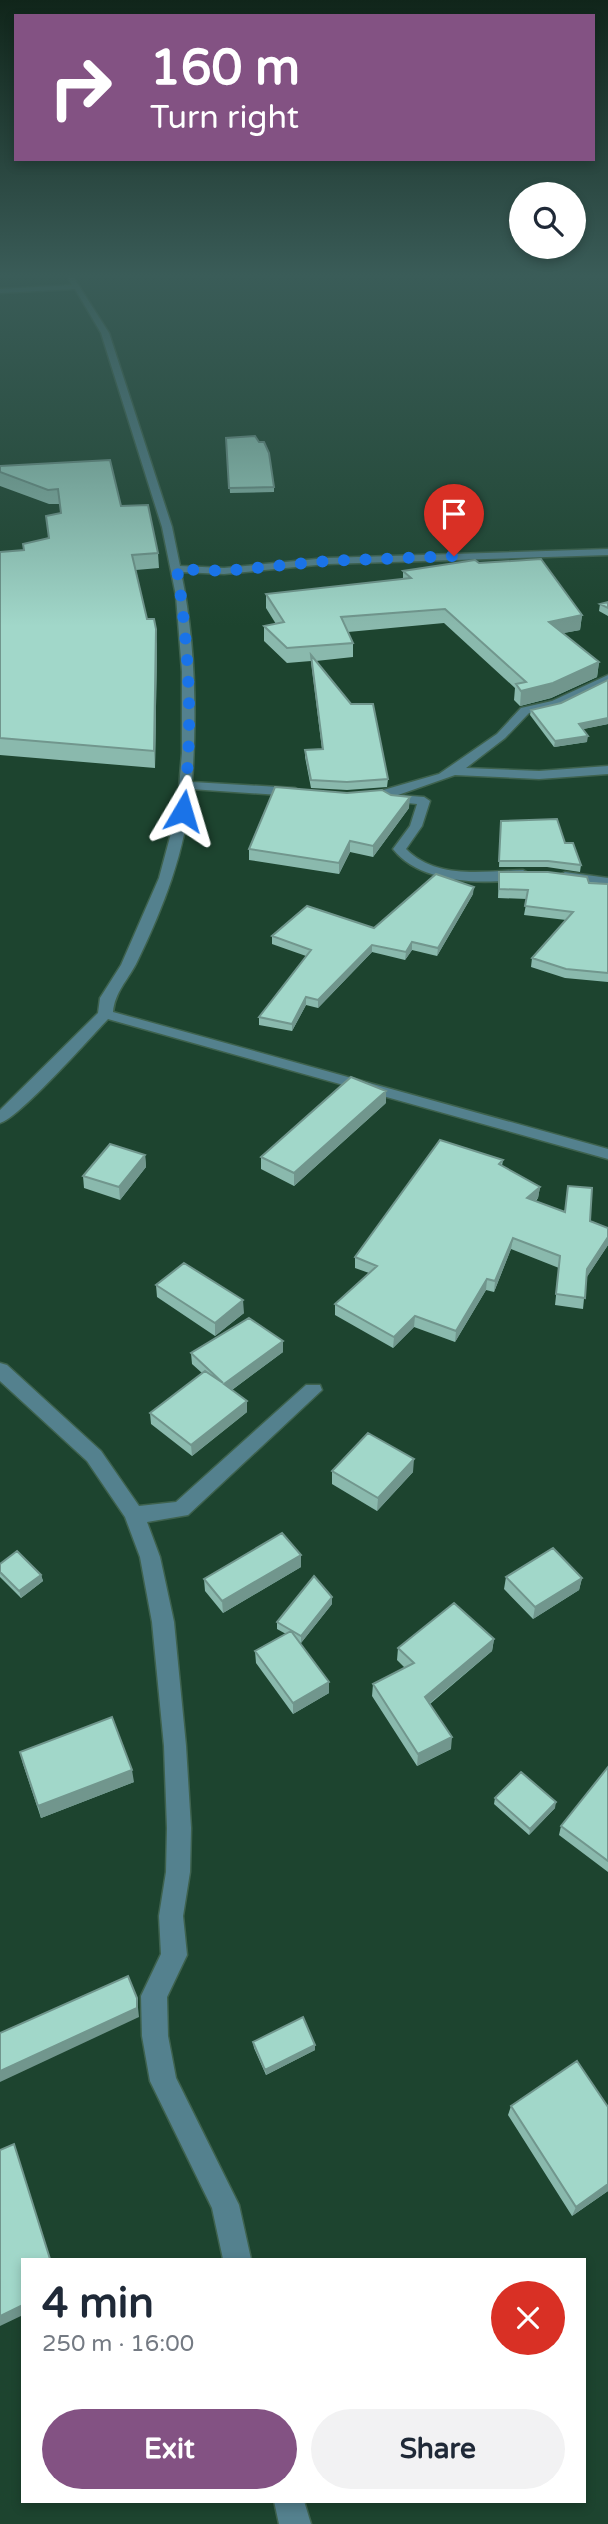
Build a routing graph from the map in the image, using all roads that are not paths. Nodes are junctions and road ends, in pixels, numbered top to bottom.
1 (124, 391) edge
2 (608, 552) edge
3 (177, 569) junction
4 (608, 678) edge
5 (608, 770) edge
6 (453, 771) junction
7 (187, 785) junction
8 (310, 794) edge
9 (371, 796) junction
10 (347, 797) edge
11 (608, 882) edge
12 (105, 1014) junction
13 (0, 1118) edge
14 (608, 1154) edge
15 (0, 1370) edge
16 (313, 1390) dead end
17 (134, 1515) junction
18 (237, 2258) edge
19 (290, 2503) edge
20 (295, 2524) edge

1 - 3 street
2 - 3 street
3 - 7 street
4 - 6 street
5 - 6 street
6 - 9 street
7 - 8 street
7 - 12 street
9 - 10 street
9 - 11 street
12 - 13 street
12 - 14 street
15 - 17 street
16 - 17 street
17 - 18 street
19 - 20 street

